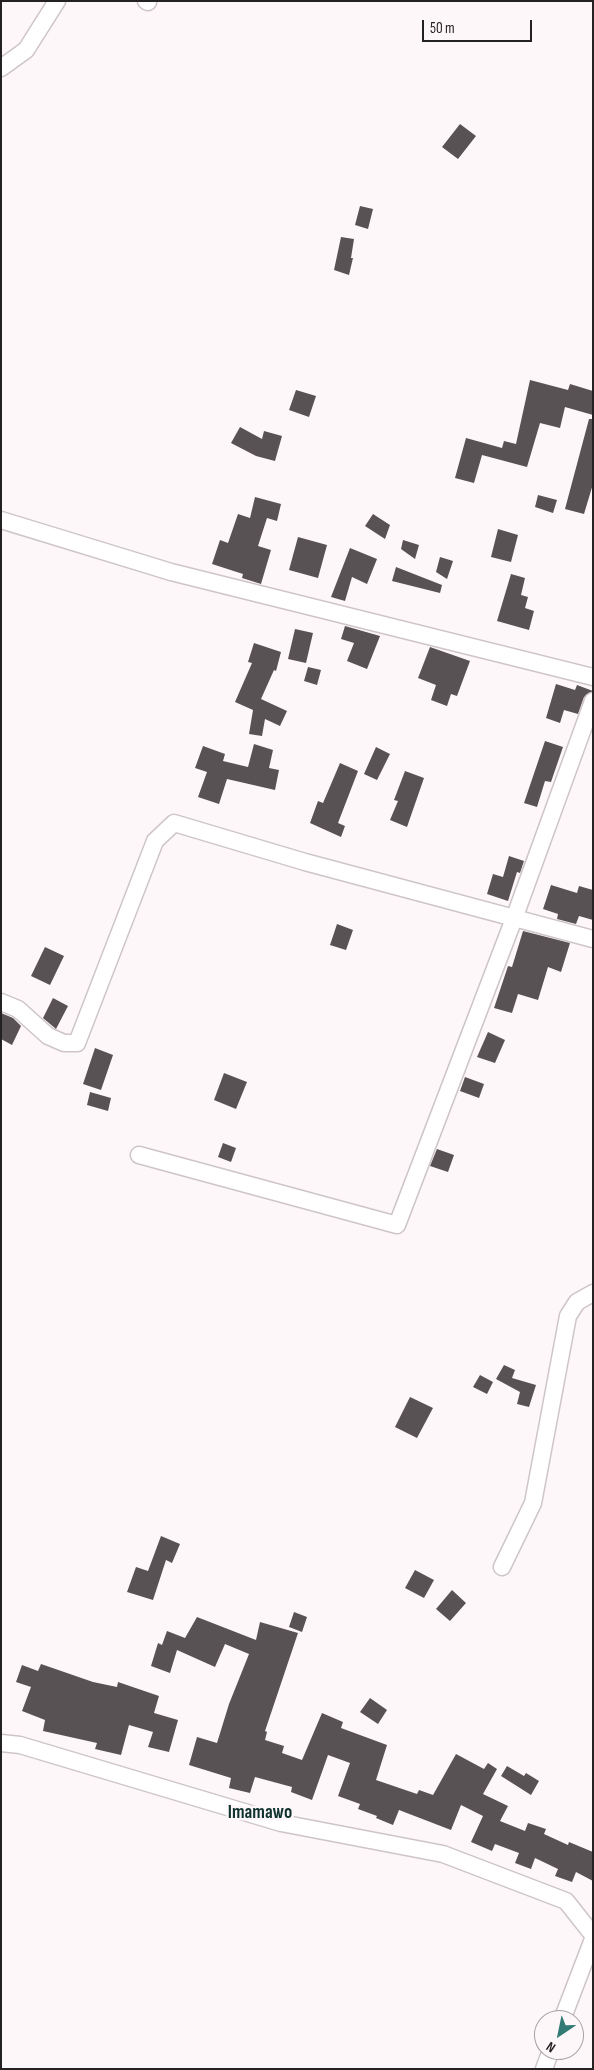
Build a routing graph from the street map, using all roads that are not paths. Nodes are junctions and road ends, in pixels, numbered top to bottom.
1 (57, 1) edge
2 (1, 68) edge
3 (1, 520) edge
4 (593, 677) edge
5 (593, 701) edge
6 (515, 916) junction
7 (593, 939) edge
8 (1, 1002) edge
9 (138, 1155) dead end
10 (593, 1293) edge
11 (502, 1567) dead end
12 (1, 1743) edge
13 (593, 1935) edge
14 (593, 1939) edge
15 (566, 2010) edge

1 - 2 street
3 - 4 street
5 - 6 street
6 - 7 street
6 - 8 street
6 - 9 street
10 - 11 street
12 - 13 street
14 - 15 street

